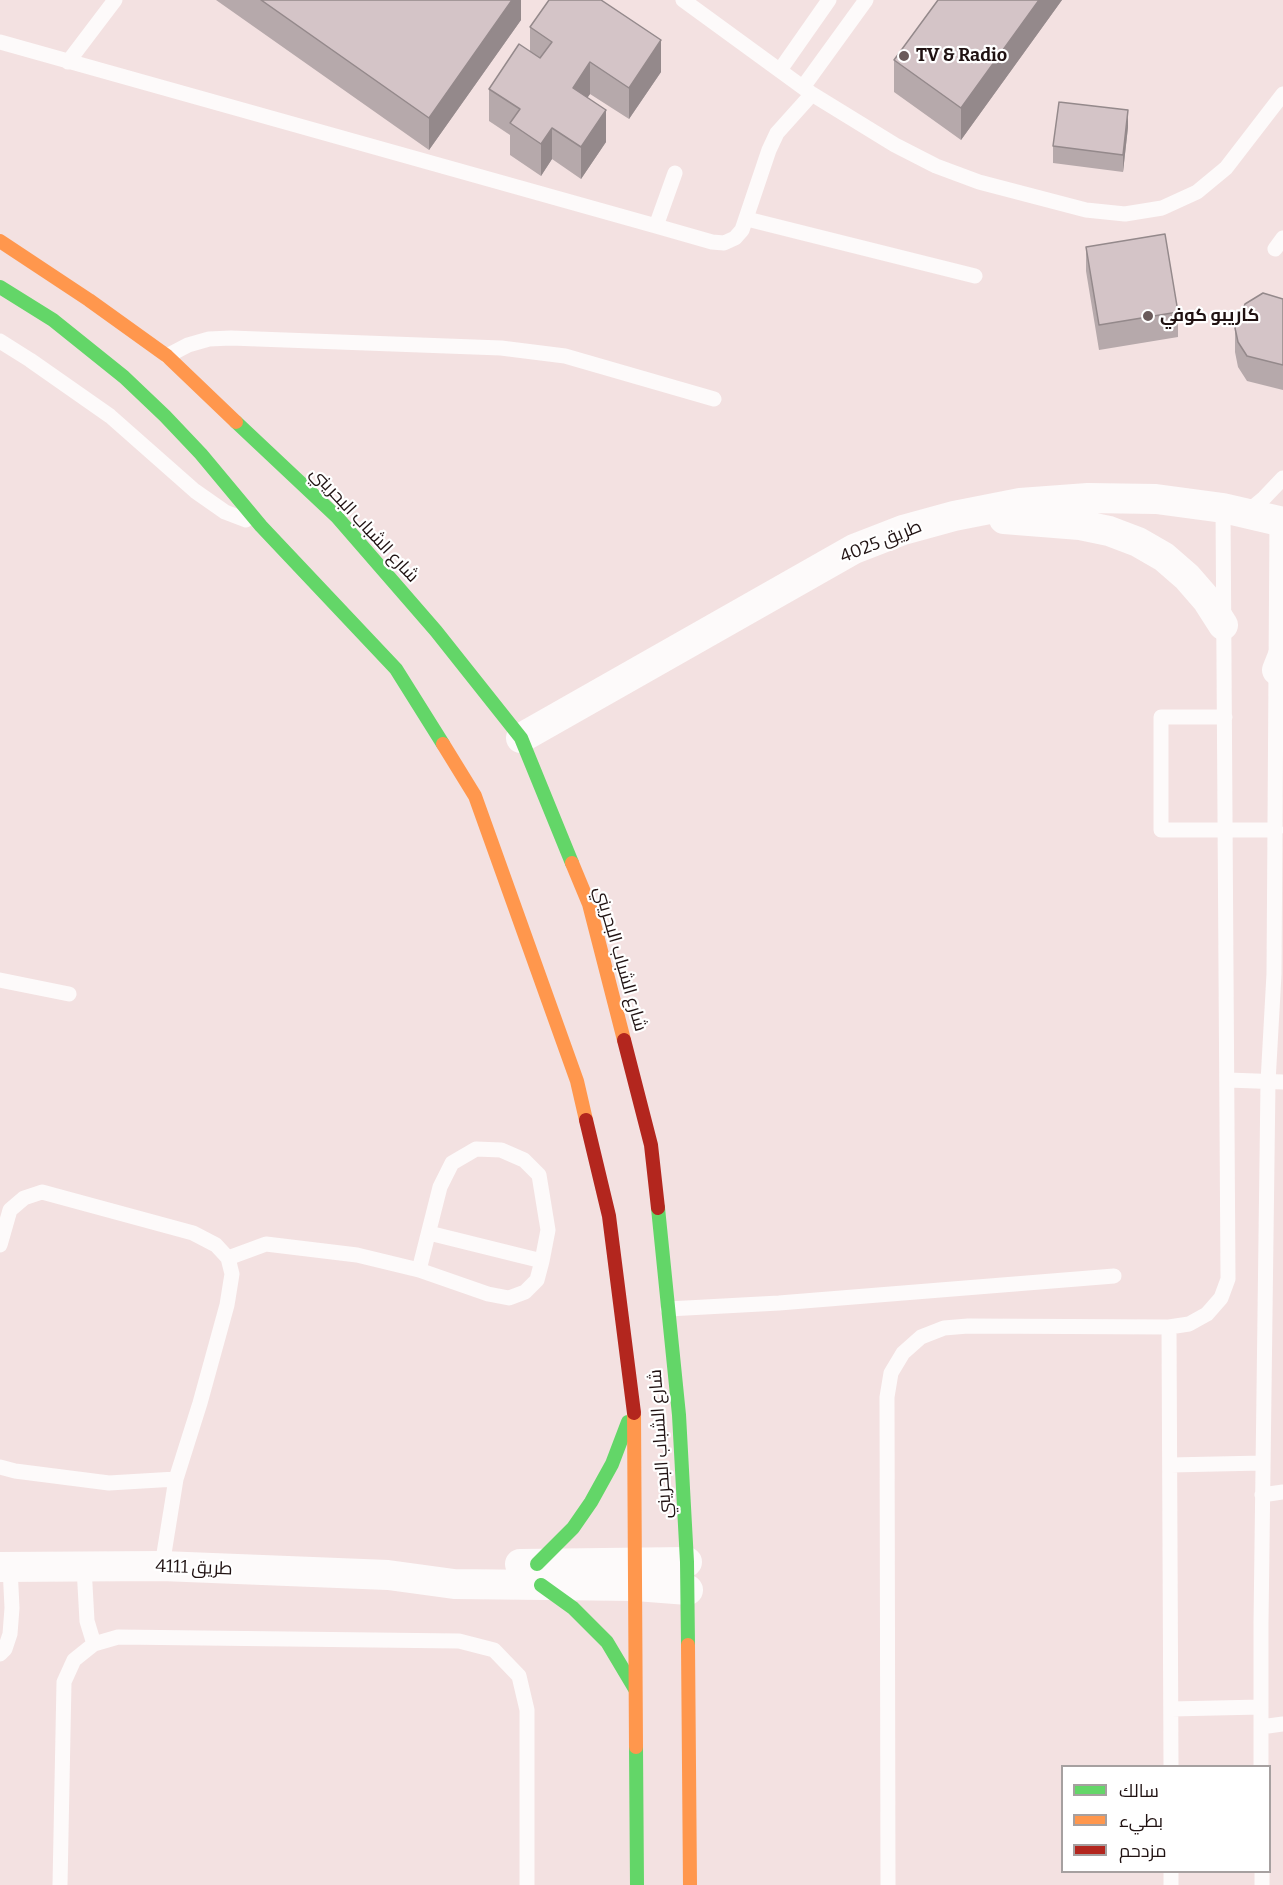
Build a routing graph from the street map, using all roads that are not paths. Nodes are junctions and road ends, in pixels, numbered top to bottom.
1 (115, 0) edge
2 (683, 0) edge
3 (829, 0) edge
4 (866, 0) edge
5 (0, 42) edge
6 (68, 62) junction
7 (780, 69) junction
8 (808, 90) junction
9 (1283, 94) edge
10 (675, 173) dead end
11 (747, 219) junction
12 (656, 226) junction
13 (0, 242) edge
14 (975, 276) dead end
15 (0, 287) edge
16 (0, 341) edge
17 (167, 356) junction
18 (714, 399) dead end
19 (1283, 478) edge
20 (1234, 510) junction
21 (954, 516) junction
22 (1280, 521) edge
23 (261, 526) junction
24 (1223, 625) junction
25 (1280, 663) edge
26 (1225, 717) junction
27 (521, 738) junction
28 (1226, 830) junction
29 (1276, 830) junction
30 (1279, 979) edge
31 (0, 980) edge
32 (69, 994) dead end
33 (1228, 1080) junction
34 (1275, 1082) edge
35 (429, 1233) junction
36 (0, 1245) edge
37 (228, 1258) junction
38 (542, 1261) junction
39 (419, 1270) junction
40 (1114, 1276) dead end
41 (668, 1309) junction
42 (1169, 1328) junction
43 (633, 1406) junction
44 (1263, 1463) junction
45 (1170, 1465) junction
46 (0, 1467) edge
47 (176, 1479) junction
48 (1283, 1492) edge
49 (1262, 1495) junction
50 (162, 1566) junction
51 (5, 1567) edge
52 (84, 1567) junction
53 (539, 1574) junction
54 (636, 1574) junction
55 (688, 1576) junction
56 (94, 1644) junction
57 (0, 1654) edge
58 (635, 1689) junction
59 (1261, 1707) junction
60 (1171, 1710) junction
61 (1283, 1724) edge
62 (1261, 1727) junction
63 (1171, 1765) edge
64 (1262, 1765) edge
65 (60, 1885) edge
66 (527, 1885) edge
67 (637, 1885) edge
68 (690, 1885) edge
69 (888, 1885) edge

1 - 6 lane
2 - 7 lane
3 - 7 lane
4 - 8 lane
5 - 6 lane
6 - 12 lane
7 - 8 lane
8 - 9 lane
8 - 11 lane
10 - 12 lane
11 - 12 lane
11 - 14 lane
13 - 17 street, شارع الشباب البحريني
15 - 23 street, شارع الشباب البحريني
16 - 23 lane
17 - 18 lane
17 - 27 street, شارع الشباب البحريني
19 - 20 lane
20 - 21 street, طريق 4025
20 - 22 street, طريق 4025
20 - 24 lane
21 - 24 street
21 - 27 street, طريق 4025
22 - 25 lane
23 - 43 street, شارع الشباب البحريني
24 - 26 lane
25 - 29 lane
26 - 28 lane
26 - 28 lane
27 - 41 street, شارع الشباب البحريني
28 - 29 lane
28 - 33 lane
29 - 30 lane
30 - 34 lane
31 - 32 lane
33 - 34 lane
33 - 42 lane
34 - 44 lane
35 - 38 lane
35 - 38 lane
35 - 39 lane
36 - 37 lane
37 - 39 lane
37 - 47 lane
38 - 39 lane
40 - 41 lane
41 - 55 street, شارع الشباب البحريني
42 - 45 lane
42 - 69 lane
43 - 53 street
43 - 54 street, شارع الشباب البحريني
44 - 45 lane
44 - 49 lane
45 - 60 lane
46 - 47 lane
47 - 50 lane
48 - 49 lane
49 - 59 lane
50 - 52 street, طريق 4111
50 - 53 street, طريق 4111
51 - 52 street, طريق 4111
51 - 57 lane
52 - 56 lane
53 - 54 street, طريق 4111
53 - 58 street
54 - 55 street, طريق 4111
54 - 58 street, شارع الشباب البحريني
55 - 68 street, شارع الشباب البحريني
56 - 65 lane
56 - 66 lane
58 - 67 street, شارع الشباب البحريني
59 - 60 lane
59 - 62 lane
60 - 63 lane
61 - 62 lane
62 - 64 lane

